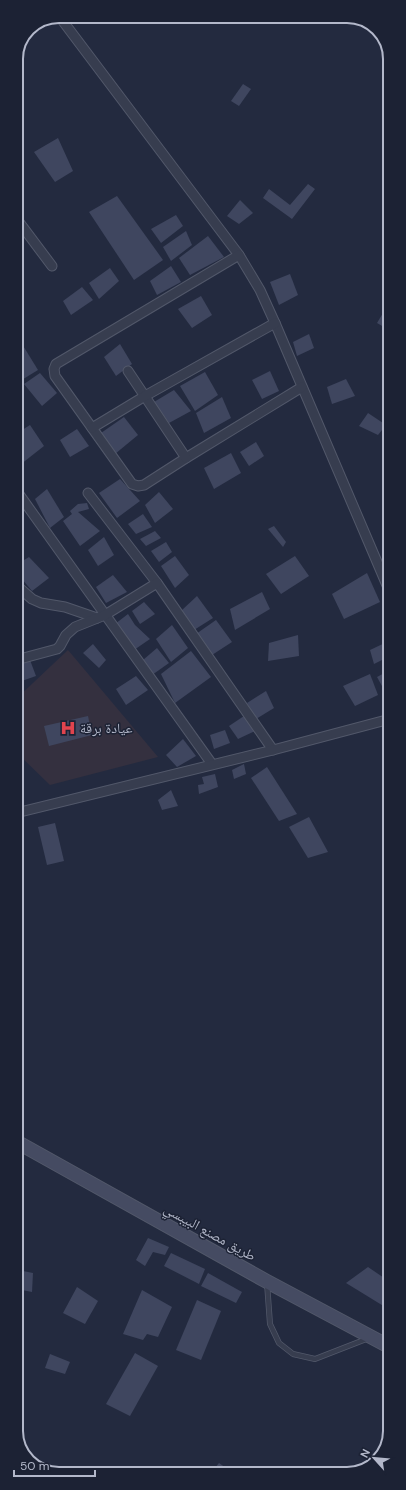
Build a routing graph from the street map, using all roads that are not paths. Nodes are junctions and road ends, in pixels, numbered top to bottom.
1 (64, 24) edge
2 (23, 227) edge
3 (239, 255) junction
4 (52, 266) dead end
5 (275, 323) junction
6 (128, 372) dead end
7 (302, 387) junction
8 (145, 396) junction
9 (92, 428) junction
10 (186, 458) junction
11 (88, 493) dead end
12 (23, 500) edge
13 (383, 574) edge
14 (157, 583) junction
15 (23, 591) edge
16 (101, 616) junction
17 (23, 658) edge
18 (383, 721) edge
19 (273, 750) junction
20 (212, 764) junction
21 (23, 811) edge
22 (23, 1145) edge
23 (266, 1281) junction
24 (372, 1337) junction
25 (383, 1343) edge

1 - 3 street
2 - 4 street
3 - 5 street
3 - 9 street
5 - 7 street
5 - 8 street
6 - 8 street
7 - 10 street
7 - 13 street
8 - 9 street
8 - 10 street
9 - 10 street
11 - 14 street
12 - 16 street
14 - 16 street
14 - 19 street
15 - 16 street
16 - 17 street
16 - 20 street
18 - 19 street
19 - 20 street
20 - 21 street
22 - 23 main road, طريق مصنع البيبسي
23 - 24 main road, طريق مصنع البيبسي
23 - 24 lane
24 - 25 main road, طريق مصنع البيبسي

